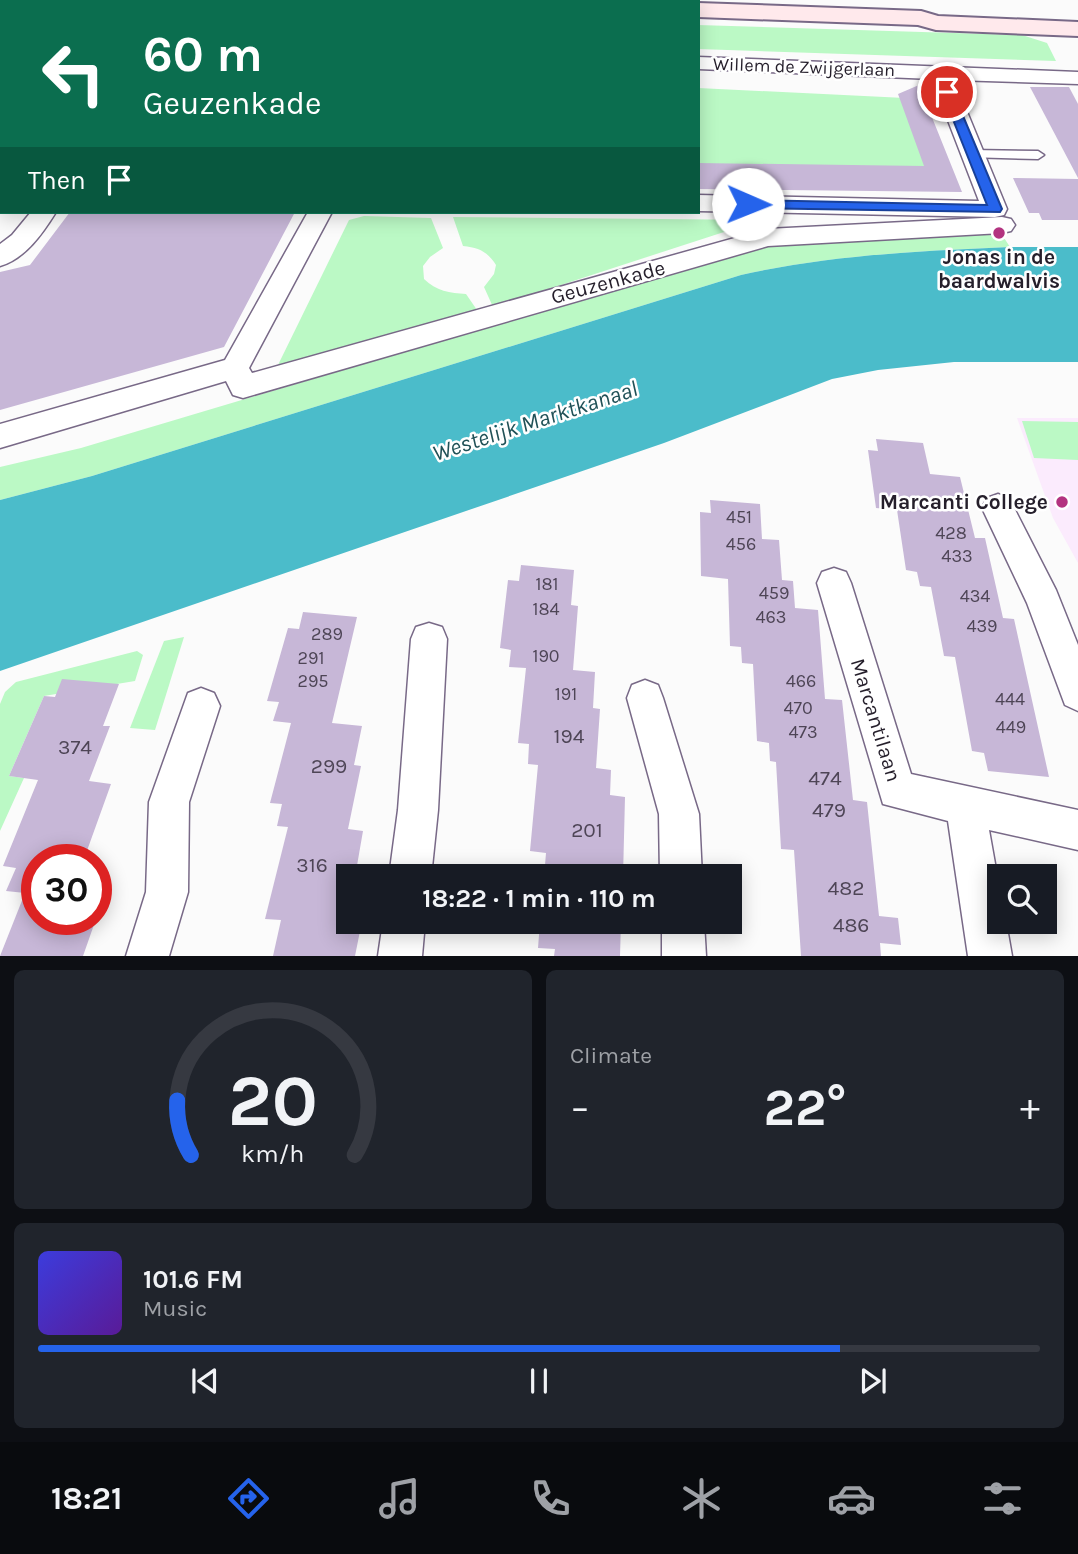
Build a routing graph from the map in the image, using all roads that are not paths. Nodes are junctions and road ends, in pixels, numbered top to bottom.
1 (700, 10) edge
2 (1078, 15) edge
3 (700, 63) edge
4 (940, 72) junction
5 (1078, 78) edge
6 (971, 153) junction
7 (1038, 155) dead end
8 (700, 203) edge
9 (42, 214) edge
10 (319, 214) edge
11 (999, 217) junction
12 (0, 257) edge
13 (235, 368) junction
14 (0, 436) edge
15 (998, 508) dead end
16 (834, 583) dead end
17 (429, 639) dead end
18 (1078, 693) edge
19 (645, 698) dead end
20 (201, 706) dead end
21 (965, 805) junction
22 (1078, 830) edge
23 (412, 864) edge
24 (681, 864) edge
25 (403, 934) edge
26 (683, 934) edge
27 (147, 956) edge
28 (400, 956) edge
29 (684, 956) edge
30 (990, 956) edge

1 - 2 street
3 - 4 street, Willem de Zwijgerlaan
4 - 5 street, Willem de Zwijgerlaan
4 - 6 street
6 - 7 lane
6 - 11 street
8 - 11 street
9 - 12 street
10 - 13 street
11 - 13 street, Geuzenkade
13 - 14 street
15 - 18 street
16 - 21 street, Marcantilaan
17 - 23 street
19 - 24 street
20 - 27 street
21 - 22 street, Marcantilaan
21 - 30 street
25 - 28 street
26 - 29 street

